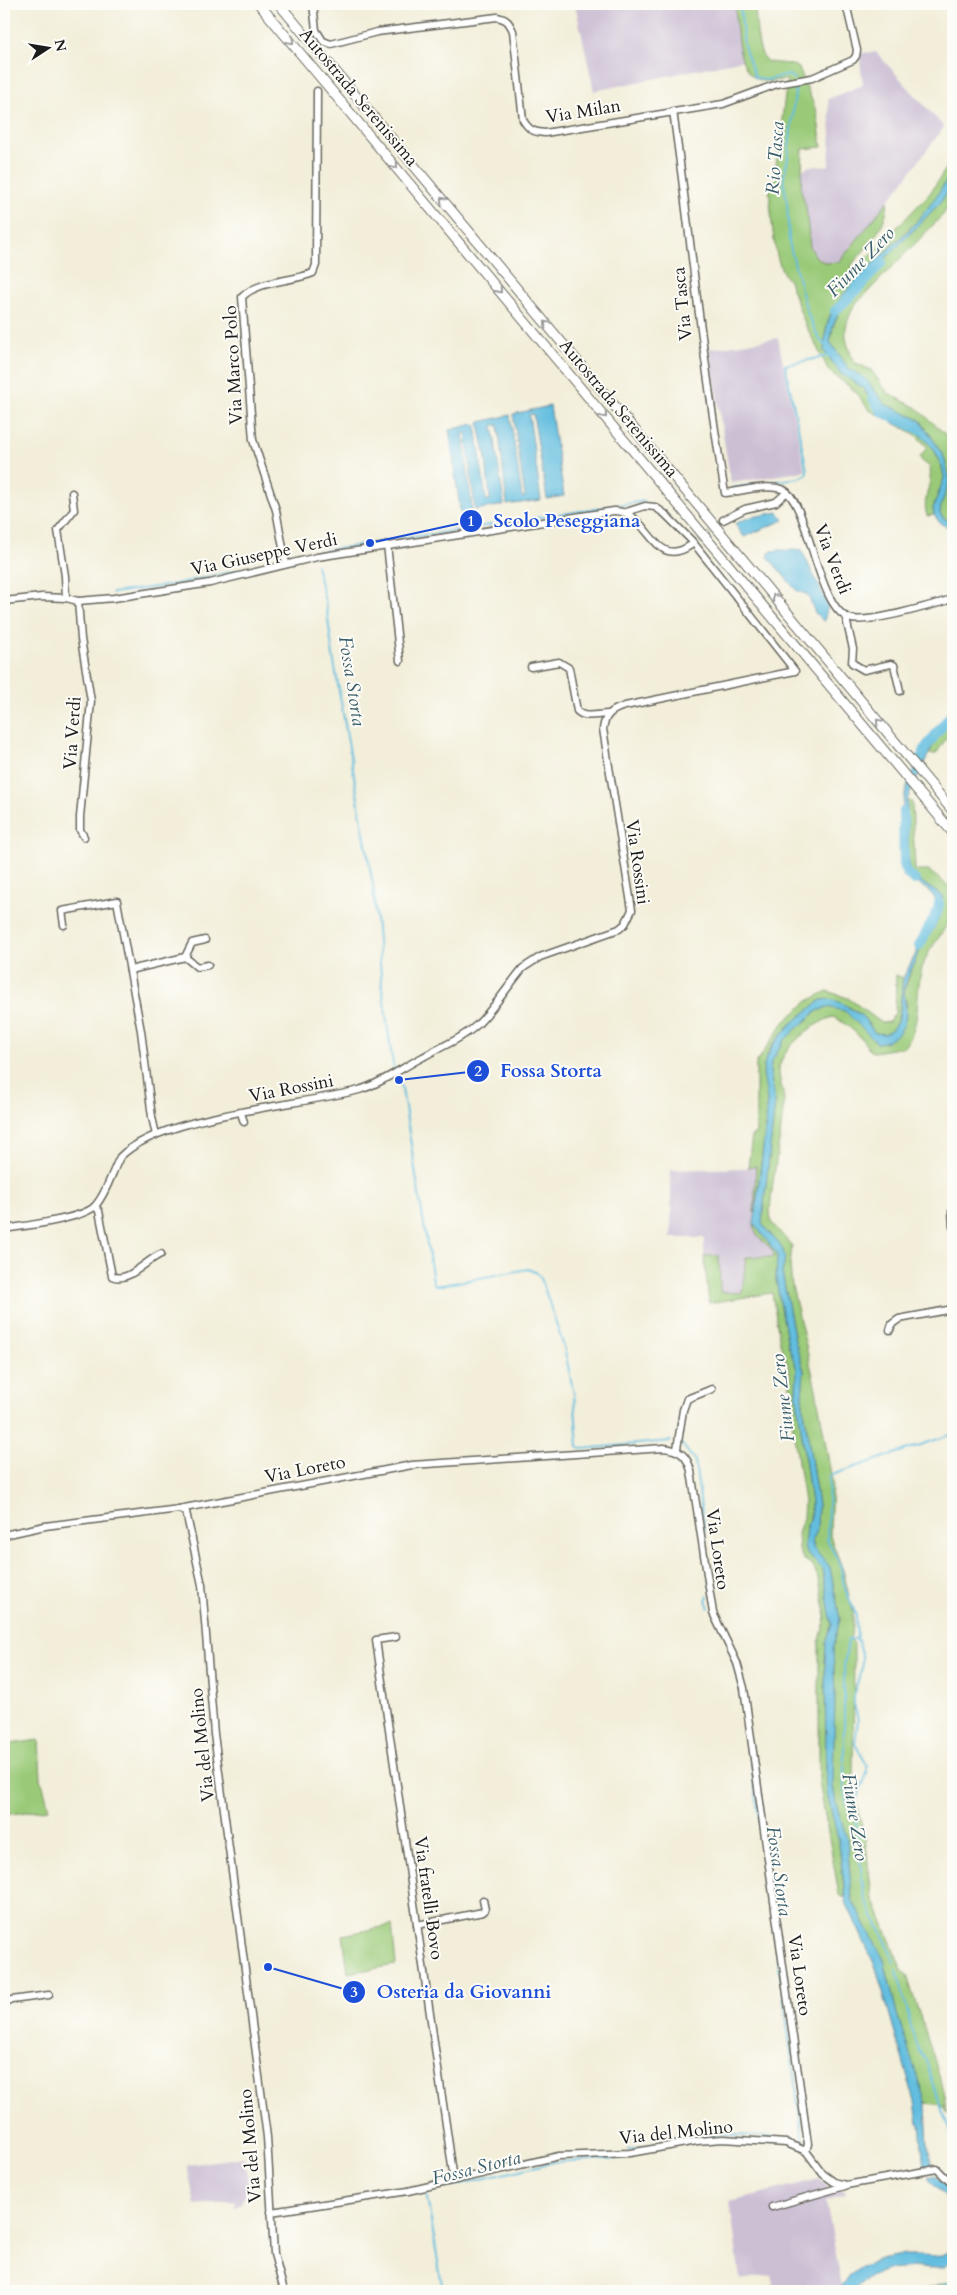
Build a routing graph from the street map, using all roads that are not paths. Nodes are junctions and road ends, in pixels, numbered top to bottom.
1 (259, 4) edge
2 (279, 4) edge
3 (313, 4) edge
4 (846, 4) edge
5 (317, 91) dead end
6 (673, 112) junction
7 (787, 492) junction
8 (72, 493) dead end
9 (626, 512) junction
10 (723, 520) tunnel mouth
11 (387, 545) junction
12 (691, 545) tunnel mouth
13 (286, 564) junction
14 (66, 598) junction
15 (953, 600) edge
16 (4, 601) edge
17 (78, 601) junction
18 (848, 617) junction
19 (400, 661) dead end
20 (531, 667) dead end
21 (900, 691) dead end
22 (608, 714) junction
23 (953, 810) edge
24 (953, 833) edge
25 (84, 837) dead end
26 (64, 925) dead end
27 (205, 940) dead end
28 (185, 957) junction
29 (208, 965) dead end
30 (130, 970) junction
31 (241, 1113) junction
32 (244, 1122) dead end
33 (156, 1135) junction
34 (95, 1206) junction
35 (952, 1212) dead end
36 (953, 1227) edge
37 (4, 1229) edge
38 (161, 1254) dead end
39 (953, 1310) edge
40 (890, 1330) dead end
41 (712, 1389) dead end
42 (677, 1449) junction
43 (179, 1508) junction
44 (4, 1535) edge
45 (396, 1636) dead end
46 (483, 1900) dead end
47 (417, 1925) junction
48 (49, 1995) dead end
49 (4, 2001) edge
50 (806, 2151) junction
51 (454, 2180) junction
52 (953, 2185) edge
53 (846, 2186) junction
54 (772, 2207) dead end
55 (271, 2212) junction
56 (284, 2291) edge

1 -> 24 highway, Autostrada Serenissima
23 -> 2 highway, Autostrada Serenissima
3 - 6 street, Via Milan
4 - 6 street, Via Milan
5 - 13 street, Via Marco Polo
6 - 7 street, Via Tasca
7 - 10 street
7 - 18 street, Via Verdi
8 - 14 street
9 - 11 street, Via Giuseppe Verdi
9 - 12 street
9 - 22 street
11 - 13 street, Via Giuseppe Verdi
11 - 19 street
13 - 17 street, Via Giuseppe Verdi
14 - 16 street, Via Giuseppe Verdi
14 - 17 street, Via Giuseppe Verdi
15 - 18 street, Via Verdi
17 - 25 street, Via Verdi
18 - 21 street
20 - 22 street
22 - 31 street, Via Rossini
26 - 30 street
27 - 28 street
28 - 29 street
28 - 30 street
30 - 33 street
31 - 32 street
31 - 33 street, Via Rossini
33 - 34 street, Via Rossini
34 - 37 street
34 - 38 street
35 - 36 street
39 - 40 street
41 - 42 street
42 - 43 street, Via Loreto
42 - 50 street, Via Loreto
43 - 44 street
43 - 55 street, Via del Molino
45 - 47 street, Via fratelli Bovo
46 - 47 street
47 - 51 street, Via fratelli Bovo
48 - 49 street
50 - 51 street, Via del Molino
50 - 53 street
51 - 55 street, Via del Molino
52 - 53 street
53 - 54 street
55 - 56 street

